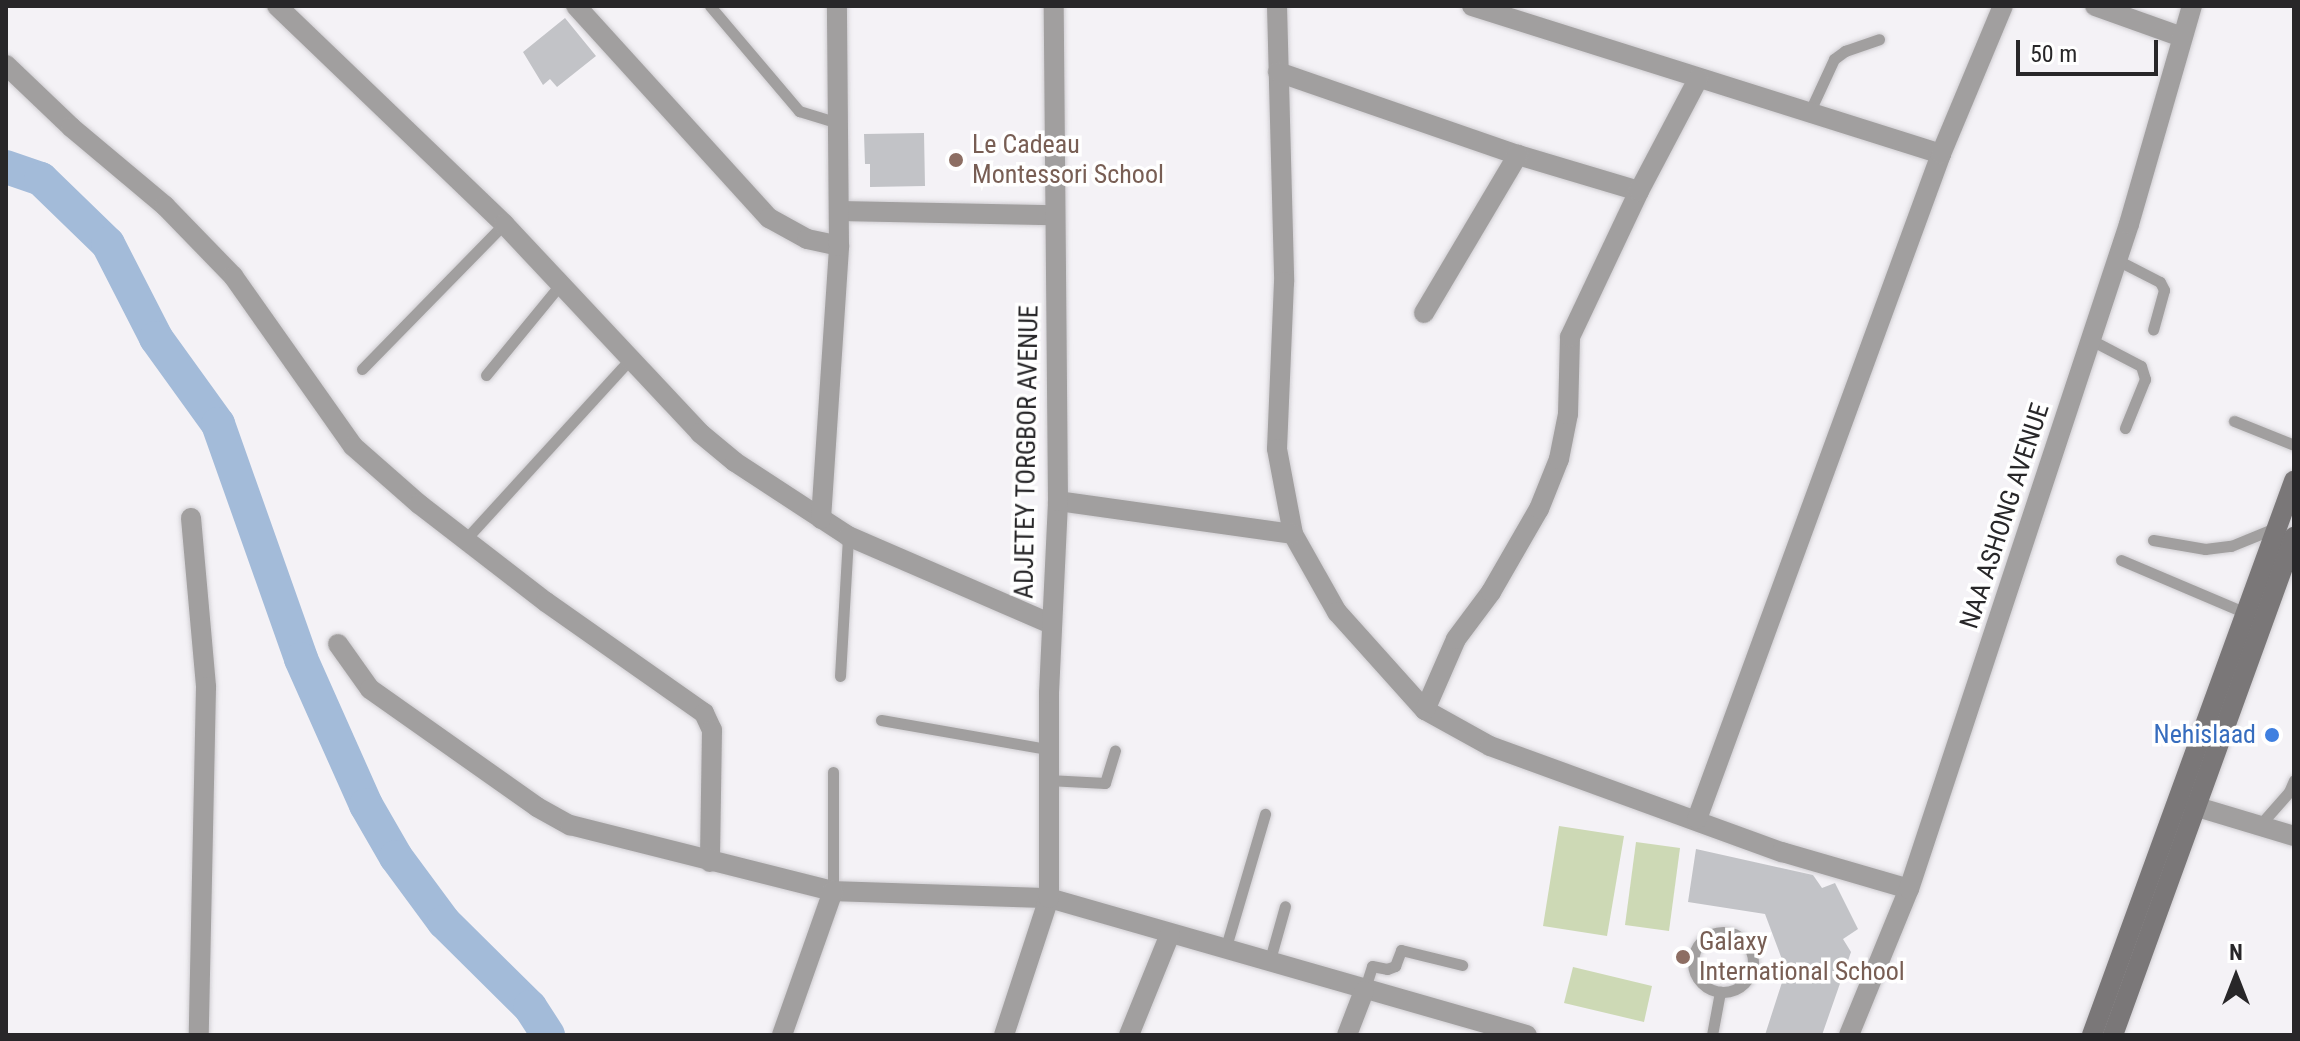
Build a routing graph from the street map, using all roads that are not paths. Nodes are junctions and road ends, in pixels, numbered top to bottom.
1 (277, 6) edge
2 (576, 6) edge
3 (710, 6) edge
4 (837, 6) edge
5 (1054, 6) edge
6 (1277, 6) edge
7 (1472, 6) edge
8 (2003, 6) edge
9 (2095, 6) edge
10 (2192, 6) edge
11 (2182, 37) junction
12 (1879, 39) dead end
13 (6, 65) edge
14 (1278, 72) junction
15 (1698, 79) junction
16 (1810, 111) junction
17 (838, 123) junction
18 (1941, 154) junction
19 (1518, 155) junction
20 (1639, 191) junction
21 (839, 211) junction
22 (1054, 215) junction
23 (504, 224) junction
24 (839, 246) junction
25 (2117, 260) junction
26 (560, 285) junction
27 (1424, 313) dead end
28 (2153, 330) dead end
29 (2091, 340) junction
30 (630, 359) junction
31 (362, 369) dead end
32 (486, 375) dead end
33 (2234, 421) dead end
34 (2125, 428) dead end
35 (2294, 445) edge
36 (2294, 481) edge
37 (1058, 501) junction
38 (191, 518) dead end
39 (821, 519) junction
40 (2286, 532) edge
41 (1293, 534) junction
42 (848, 536) junction
43 (465, 540) junction
44 (2153, 540) dead end
45 (2121, 560) dead end
46 (2290, 560) edge
47 (2246, 613) junction
48 (1051, 624) junction
49 (338, 644) dead end
50 (840, 676) dead end
51 (1425, 710) junction
52 (881, 720) dead end
53 (1048, 749) junction
54 (1115, 751) dead end
55 (833, 772) dead end
56 (1048, 780) junction
57 (2294, 780) edge
58 (2291, 792) edge
59 (2194, 806) junction
60 (1265, 814) dead end
61 (1697, 819) junction
62 (2259, 826) junction
63 (2294, 836) edge
64 (710, 862) junction
65 (1909, 889) junction
66 (833, 891) junction
67 (1049, 898) junction
68 (1285, 906) dead end
69 (1170, 934) junction
70 (1225, 950) junction
71 (1269, 963) junction
72 (1462, 965) dead end
73 (1364, 991) junction
74 (1720, 992) junction
75 (199, 1035) edge
76 (782, 1035) edge
77 (1004, 1035) edge
78 (1129, 1035) edge
79 (1347, 1035) edge
80 (1527, 1035) edge
81 (1712, 1035) edge
82 (1849, 1035) edge
83 (2092, 1035) edge
84 (2113, 1035) edge

1 - 23 street
2 - 24 street
3 - 17 lane
4 - 17 street
5 - 22 street, ADJETEY TORGBOR AVENUE
6 - 14 street
7 - 15 street
8 - 18 street
9 - 11 street
10 - 11 street, NAA ASHONG AVENUE
11 - 25 street, NAA ASHONG AVENUE
12 - 16 lane
13 - 43 street
14 - 19 street
14 - 41 street
15 - 16 street
15 - 20 street
16 - 18 street
17 - 21 street
18 - 61 street
19 - 20 street
19 - 27 street
20 - 51 street
21 - 22 street
21 - 24 street
22 - 37 street, ADJETEY TORGBOR AVENUE
23 - 26 street
23 - 31 lane
24 - 39 street
25 - 28 lane
25 - 29 street, NAA ASHONG AVENUE
26 - 30 street
26 - 32 lane
29 - 34 lane
29 - 65 street, NAA ASHONG AVENUE
30 - 39 street
30 - 43 lane
33 - 35 lane
36 - 40 main road
37 - 41 street
37 - 48 street, ADJETEY TORGBOR AVENUE
38 - 75 street
39 - 42 street
40 - 44 lane
40 - 46 main road
40 - 47 main road
41 - 51 street
42 - 48 street
42 - 50 lane
43 - 64 street
45 - 47 lane
46 - 59 main road
47 - 83 main road
48 - 53 street, ADJETEY TORGBOR AVENUE
49 - 64 street
51 - 61 street
52 - 53 lane
53 - 56 street, ADJETEY TORGBOR AVENUE
54 - 56 lane
55 - 66 lane
56 - 67 street, ADJETEY TORGBOR AVENUE
57 - 58 lane
58 - 62 lane
59 - 62 street
59 - 84 main road
60 - 70 lane
61 - 65 street
62 - 63 street
64 - 66 street
65 - 82 street, NAA ASHONG AVENUE
66 - 67 street
66 - 76 street
67 - 69 street
67 - 77 street, ADJETEY TORGBOR AVENUE
68 - 71 lane
69 - 70 street
69 - 78 street
70 - 71 street
71 - 73 street
72 - 73 lane
73 - 79 street
73 - 80 street
74 - 74 lane
74 - 81 lane

